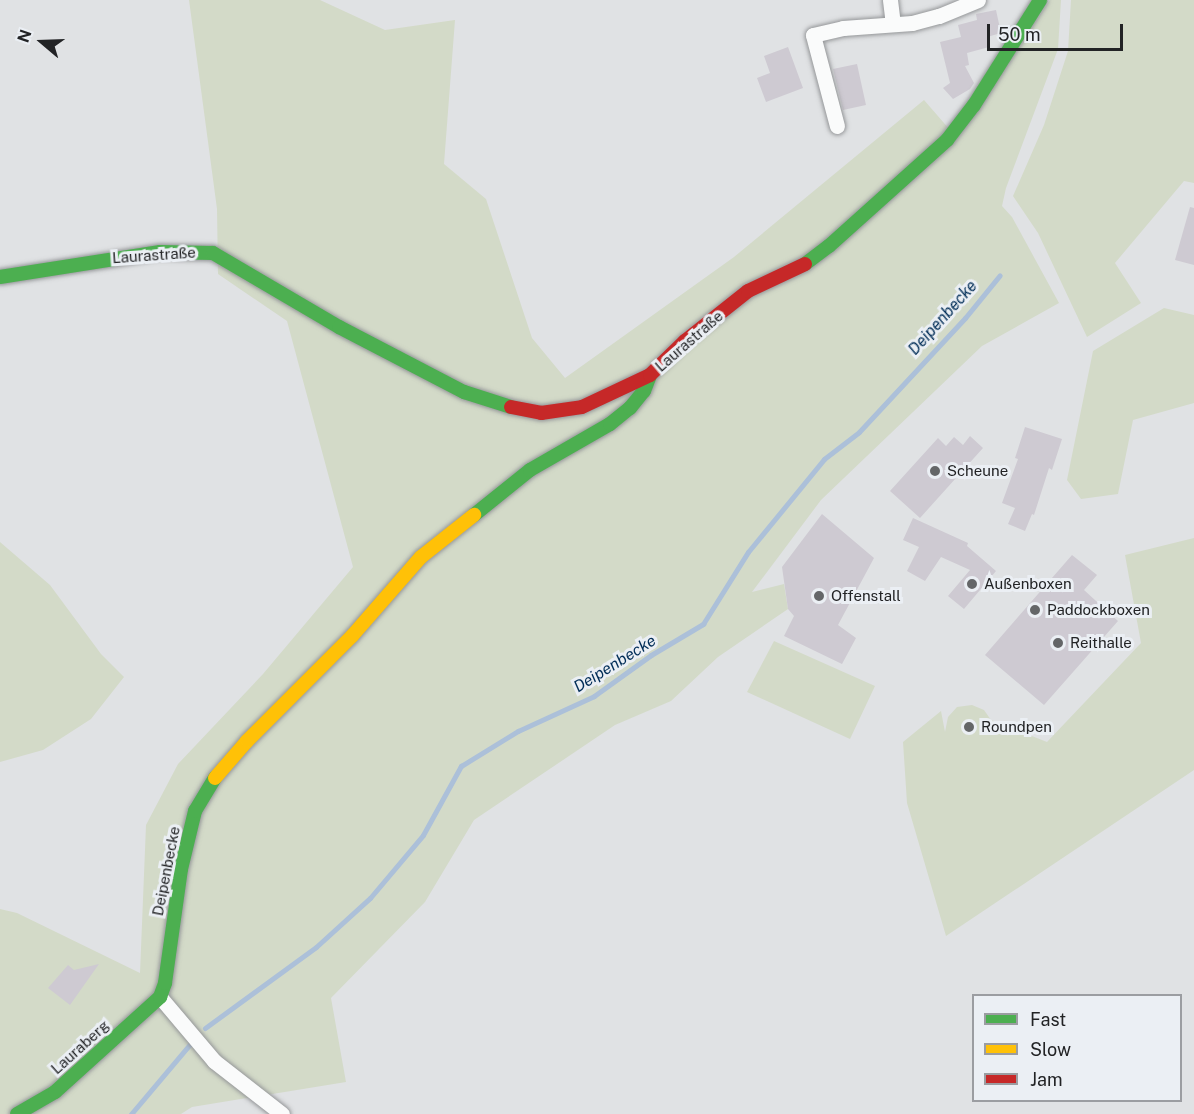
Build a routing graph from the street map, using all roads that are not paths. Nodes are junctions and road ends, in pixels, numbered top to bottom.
1 (890, 0) edge
2 (978, 0) edge
3 (1040, 0) edge
4 (893, 23) junction
5 (837, 126) dead end
6 (0, 277) edge
7 (650, 375) junction
8 (160, 997) junction
9 (17, 1114) edge
10 (282, 1114) edge

1 - 4 street
2 - 4 street
3 - 7 street, Laurastraße
4 - 5 street
6 - 7 street, Laurastraße
7 - 8 street, Deipenbecke
8 - 9 street, Lauraberg
8 - 10 street

